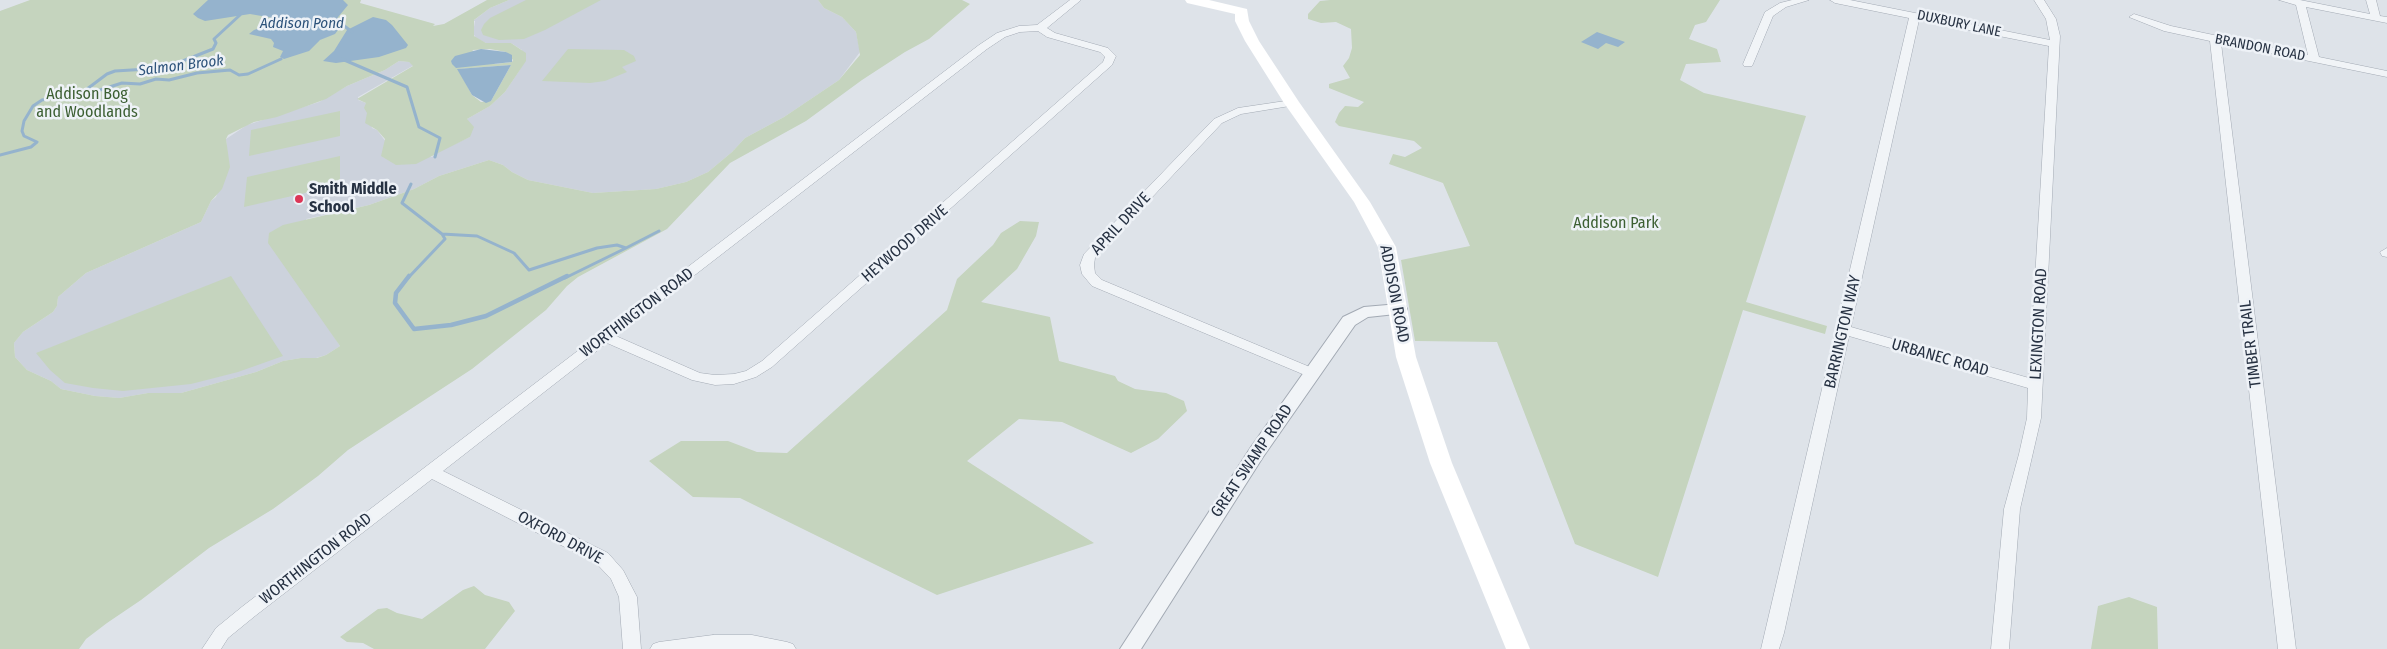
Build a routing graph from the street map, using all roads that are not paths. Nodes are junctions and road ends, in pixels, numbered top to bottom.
1 (1076, 0) edge
2 (1192, 0) edge
3 (1804, 0) edge
4 (1835, 0) edge
5 (2039, 0) edge
6 (2284, 0) edge
7 (2371, 0) edge
8 (2300, 3) junction
9 (1247, 6) edge
10 (1915, 15) junction
11 (2134, 17) dead end
12 (2376, 18) junction
13 (2387, 20) edge
14 (1040, 28) junction
15 (2215, 40) junction
16 (2054, 44) junction
17 (2314, 59) junction
18 (1748, 64) dead end
19 (2387, 75) edge
20 (1292, 103) junction
21 (1399, 309) junction
22 (1844, 330) junction
23 (605, 338) junction
24 (1312, 373) junction
25 (2036, 385) junction
26 (430, 471) junction
27 (211, 649) edge
28 (632, 649) edge
29 (658, 649) edge
30 (787, 649) edge
31 (1130, 649) edge
32 (1518, 649) edge
33 (1770, 649) edge
34 (2000, 649) edge
35 (2287, 649) edge

1 - 14 street
2 - 9 main road, ADDISON ROAD
3 - 18 street
4 - 10 street, DUXBURY LANE
5 - 16 street, LEXINGTON ROAD
6 - 8 street
7 - 12 street
8 - 12 street
8 - 17 street
9 - 20 main road, ADDISON ROAD
10 - 16 street, DUXBURY LANE
10 - 22 street, BARRINGTON WAY
11 - 15 street, BRANDON ROAD
12 - 13 street
14 - 23 street, WORTHINGTON ROAD
14 - 23 street, HEYWOOD DRIVE
15 - 17 street, BRANDON ROAD
15 - 35 street, TIMBER TRAIL
16 - 25 street, LEXINGTON ROAD
17 - 19 street, BRANDON ROAD
20 - 21 main road, ADDISON ROAD
20 - 24 street, APRIL DRIVE
21 - 24 street, GREAT SWAMP ROAD
21 - 32 main road, ADDISON ROAD
22 - 25 street, URBANEC ROAD
22 - 33 street, BARRINGTON WAY
23 - 26 street, WORTHINGTON ROAD
24 - 31 street, GREAT SWAMP ROAD
25 - 34 street, LEXINGTON ROAD
26 - 27 street, WORTHINGTON ROAD
26 - 28 street, OXFORD DRIVE
29 - 30 street

